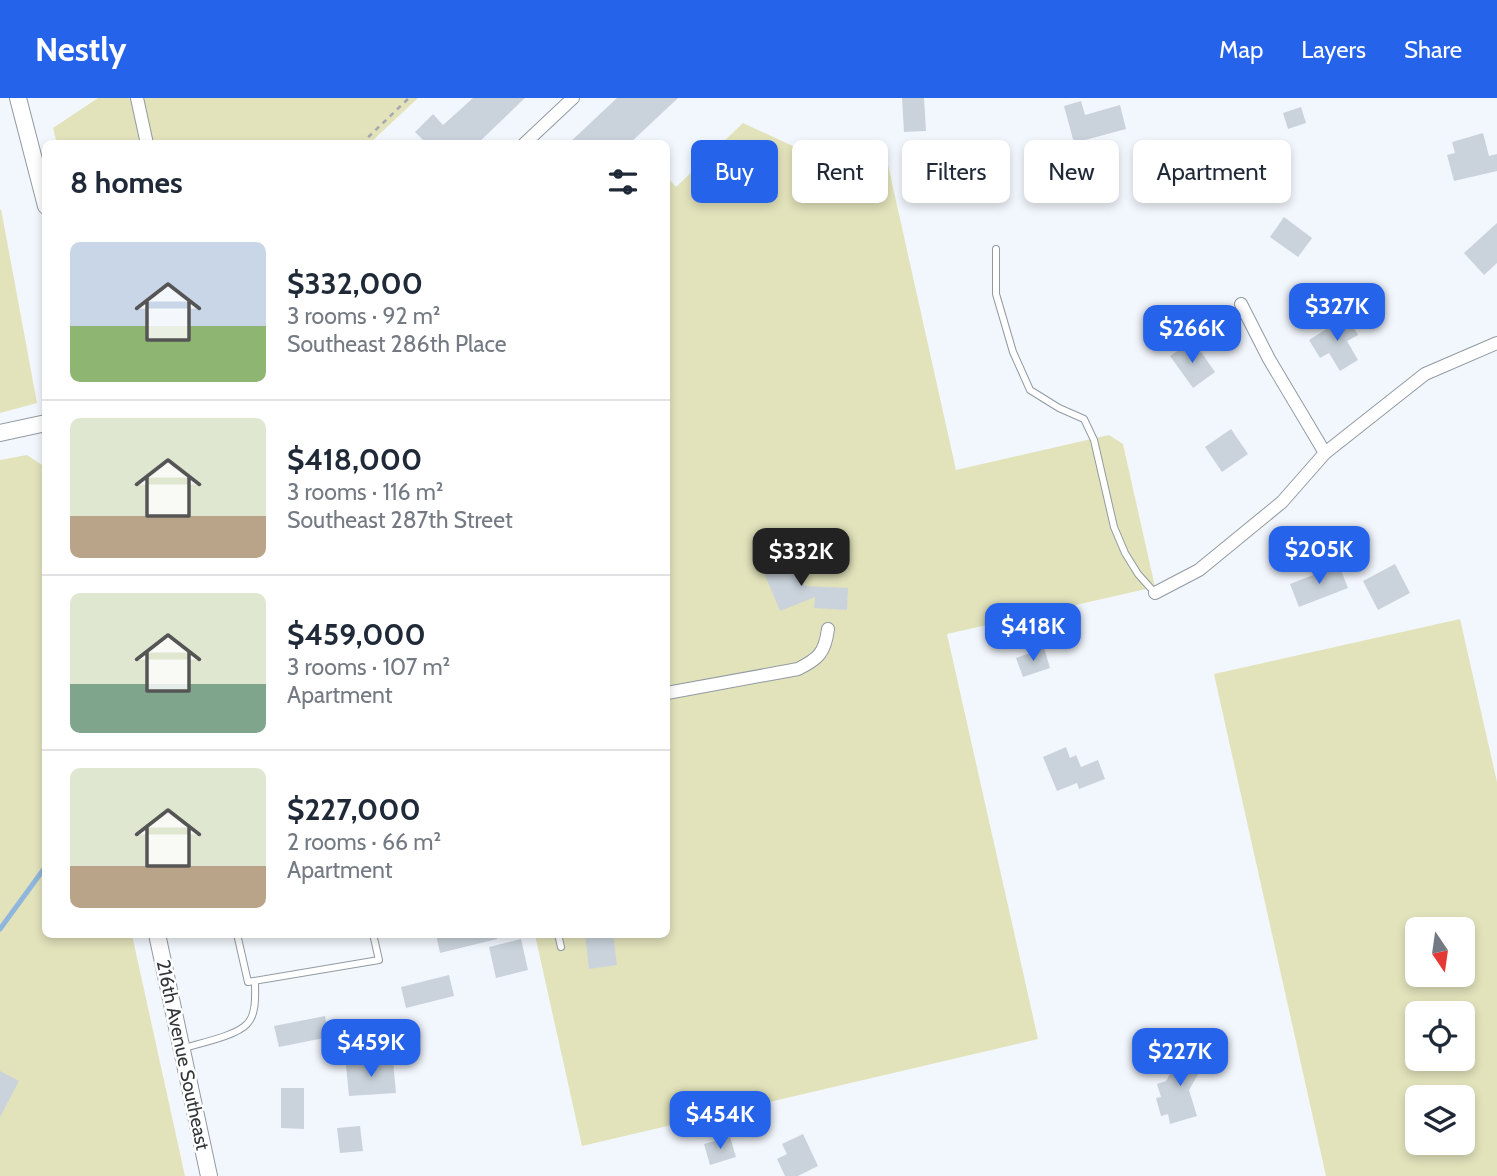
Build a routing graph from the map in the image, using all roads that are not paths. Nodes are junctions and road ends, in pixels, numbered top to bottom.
1 (18, 98) edge
2 (137, 98) edge
3 (573, 98) edge
4 (147, 140) edge
5 (528, 140) edge
6 (42, 180) edge
7 (996, 250) dead end
8 (1241, 304) dead end
9 (1497, 343) edge
10 (42, 424) edge
11 (0, 433) edge
12 (1325, 453) junction
13 (1155, 593) joint
14 (828, 629) dead end
15 (670, 692) edge
16 (158, 938) edge
17 (238, 938) edge
18 (374, 938) edge
19 (559, 938) edge
20 (561, 947) dead end
21 (255, 981) junction
22 (181, 1048) junction
23 (209, 1176) edge

1 - 6 street
2 - 4 street
3 - 5 street
7 - 13 lane
8 - 12 street
9 - 12 street
10 - 11 street
12 - 13 street
14 - 15 street
16 - 22 street, 216th Avenue Southeast
17 - 21 lane
18 - 21 lane
19 - 20 lane
21 - 22 lane
22 - 23 street, 216th Avenue Southeast

